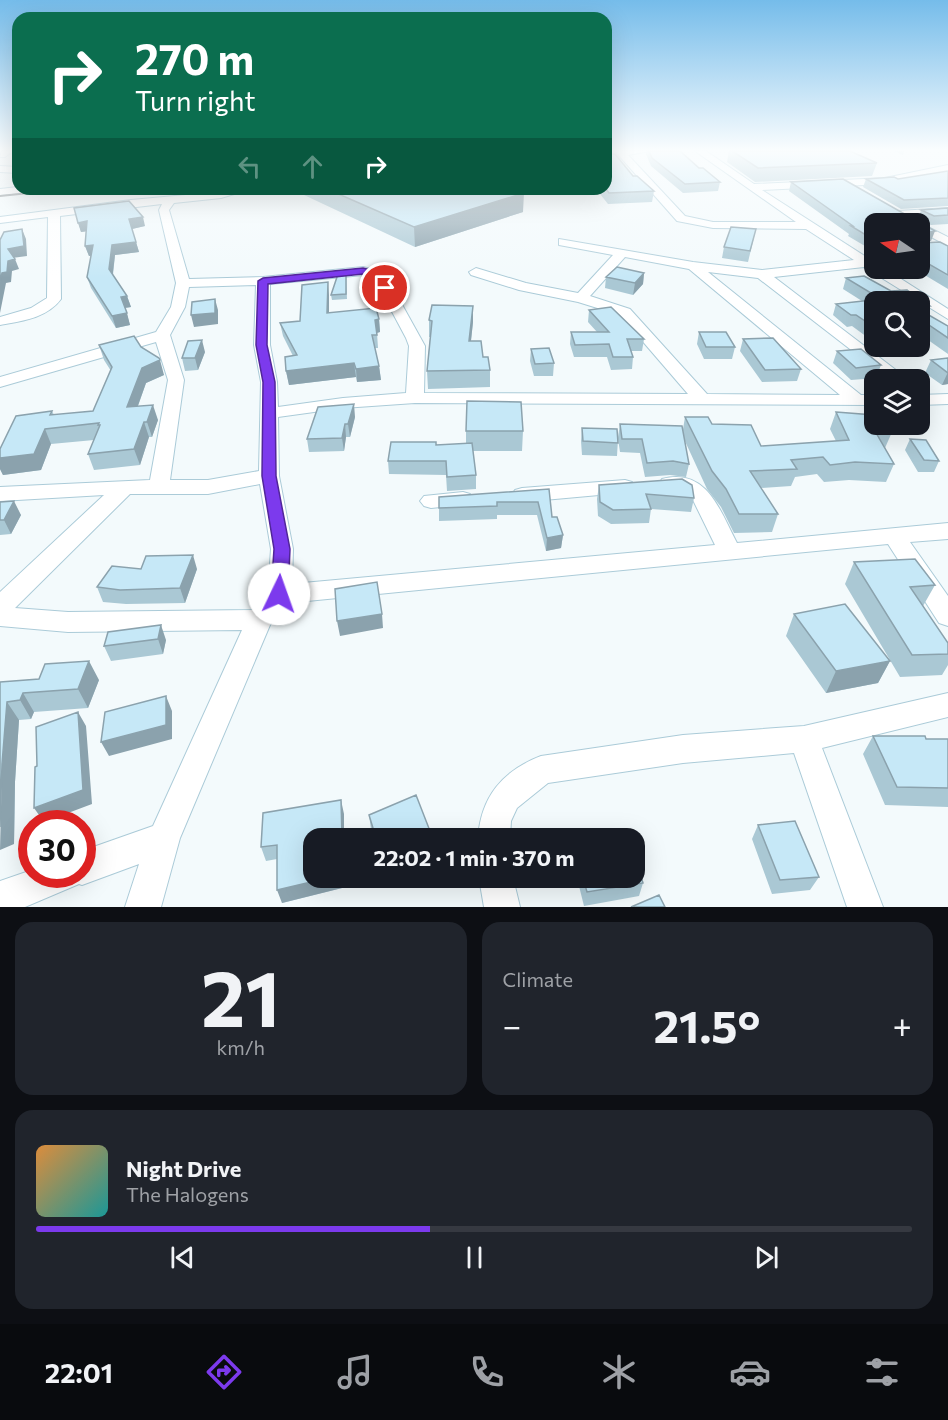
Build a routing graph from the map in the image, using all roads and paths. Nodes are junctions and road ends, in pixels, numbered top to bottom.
1 (658, 193) edge
2 (761, 193) edge
3 (221, 195) edge
4 (170, 200) junction
5 (948, 211) edge
6 (895, 213) edge
7 (54, 215) junction
8 (0, 220) edge
9 (809, 226) junction
10 (930, 232) edge
11 (563, 242) dead end
12 (948, 243) edge
13 (930, 247) edge
14 (621, 254) junction
15 (864, 255) edge
16 (864, 258) edge
17 (693, 266) junction
18 (476, 272) dead end
19 (762, 274) junction
20 (900, 279) edge
21 (263, 281) junction
22 (183, 283) junction
23 (581, 298) junction
24 (948, 315) edge
25 (0, 321) edge
26 (162, 335) junction
27 (887, 369) edge
28 (0, 382) edge
29 (415, 398) junction
30 (864, 398) edge
31 (930, 398) edge
32 (948, 399) edge
33 (703, 400) junction
34 (864, 400) edge
35 (270, 413) junction
36 (269, 476) junction
37 (159, 486) junction
38 (125, 487) junction
39 (0, 494) edge
40 (431, 501) dead end
41 (948, 531) edge
42 (893, 535) junction
43 (729, 550) junction
44 (279, 594) junction
45 (0, 607) edge
46 (0, 616) edge
47 (948, 616) edge
48 (259, 620) junction
49 (948, 705) edge
50 (804, 739) junction
51 (495, 828) edge
52 (164, 838) junction
53 (96, 863) edge
54 (29, 888) edge
55 (498, 888) edge
56 (0, 899) edge
57 (143, 907) edge
58 (502, 907) edge
59 (865, 907) edge

1 - 9 street
2 - 9 street
3 - 4 street
4 - 7 street
4 - 22 street
5 - 6 street
7 - 8 street
7 - 25 street
9 - 15 street
10 - 12 street
11 - 14 street
12 - 13 street
14 - 17 street
14 - 23 street
16 - 19 street
17 - 19 street
17 - 30 street
18 - 23 street
19 - 27 street
20 - 24 street
21 - 22 street
21 - 29 street
21 - 35 street
22 - 26 street
23 - 33 street
26 - 28 street
26 - 37 street
29 - 33 street
29 - 35 street
31 - 32 street
33 - 34 street
35 - 36 street
36 - 37 street
36 - 44 street
37 - 38 street
38 - 39 street
38 - 45 street
40 - 43 street
41 - 42 street
42 - 43 street
42 - 47 street
43 - 44 street
44 - 48 street
46 - 48 street
48 - 52 street
49 - 50 street
50 - 51 street
50 - 59 street
52 - 53 street
52 - 57 street
54 - 56 street
55 - 58 street

